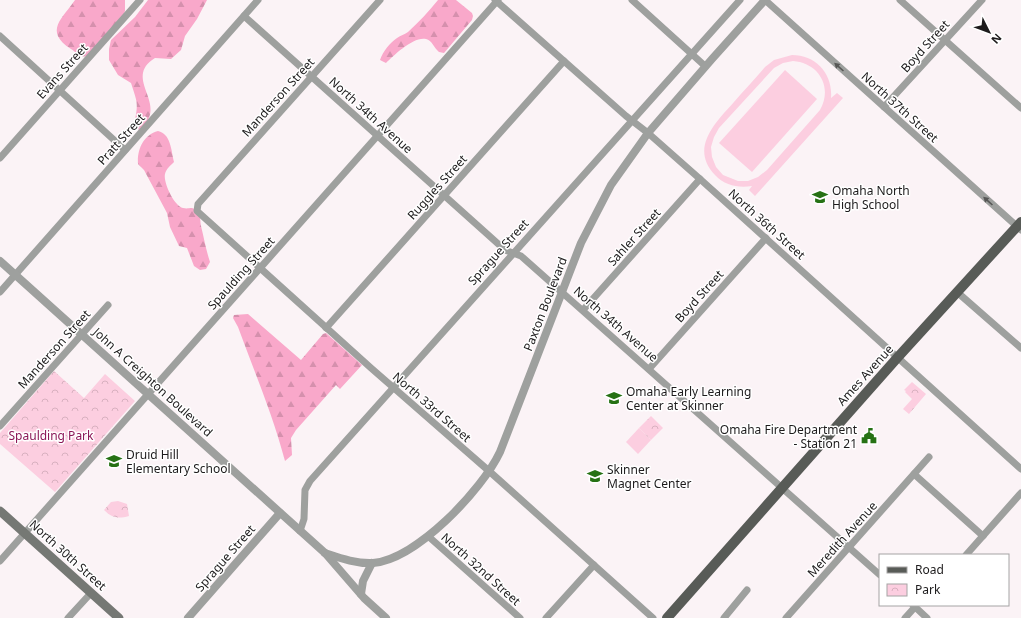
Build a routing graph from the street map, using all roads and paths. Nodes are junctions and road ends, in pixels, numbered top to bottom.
1 (140, 0) edge
2 (258, 0) edge
3 (380, 0) edge
4 (497, 0) edge
5 (632, 0) edge
6 (740, 0) edge
7 (765, 0) edge
8 (900, 0) edge
9 (982, 0) edge
10 (244, 16) junction
11 (0, 36) edge
12 (945, 40) junction
13 (691, 53) junction
14 (564, 61) junction
15 (705, 66) junction
16 (312, 76) junction
17 (60, 90) junction
18 (884, 107) junction
19 (1021, 108) edge
20 (631, 120) junction
21 (648, 133) junction
22 (378, 136) junction
23 (126, 150) junction
24 (0, 158) edge
25 (700, 179) junction
26 (444, 196) junction
27 (197, 211) joint
28 (1020, 226) edge
29 (766, 238) junction
30 (513, 253) junction
31 (0, 261) edge
32 (260, 268) junction
33 (15, 275) junction
34 (0, 292) edge
35 (562, 292) junction
36 (957, 292) junction
37 (108, 305) dead end
38 (583, 310) junction
39 (326, 328) junction
40 (81, 334) junction
41 (1021, 348) edge
42 (898, 357) junction
43 (649, 369) junction
44 (393, 388) junction
45 (148, 394) junction
46 (0, 426) edge
47 (929, 457) dead end
48 (1021, 469) edge
49 (489, 471) junction
50 (914, 474) junction
51 (782, 488) junction
52 (1021, 493) edge
53 (0, 511) edge
54 (280, 513) junction
55 (300, 531) junction
56 (25, 533) junction
57 (428, 536) junction
58 (983, 536) junction
59 (848, 547) junction
60 (325, 553) junction
61 (967, 554) edge
62 (0, 561) edge
63 (372, 563) junction
64 (594, 565) junction
65 (879, 574) edge
66 (748, 590) dead end
67 (91, 592) junction
68 (361, 594) junction
69 (914, 606) edge
70 (68, 618) edge
71 (119, 618) edge
72 (188, 618) edge
73 (386, 618) edge
74 (520, 618) edge
75 (546, 618) edge
76 (653, 618) edge
77 (667, 618) edge
78 (724, 618) edge
79 (786, 618) edge
80 (906, 618) edge
81 (927, 618) edge

1 - 17 street, Evans Street
2 - 10 street, Pratt Street
3 - 16 street, Manderson Street
4 - 14 street, North 36th Street
4 - 22 street, Spaulding Street
5 - 13 street
6 - 13 street, Sprague Street
7 - 15 street, Paxton Boulevard
18 -> 7 street, North 37th Street
8 - 12 street
9 - 12 street, Boyd Street
10 - 16 street, North 34th Avenue
10 - 23 street, Pratt Street
11 - 17 street
12 - 18 street, Boyd Street
12 - 19 street
13 - 15 street
13 - 20 street, Sprague Street
14 - 20 street, North 36th Street
14 - 26 street, Ruggles Street
15 - 21 street, Paxton Boulevard
16 - 22 street, North 34th Avenue
16 - 27 street, Manderson Street
17 - 23 street
17 - 24 street, Evans Street
28 -> 18 street, North 37th Street
20 - 21 street, North 36th Street
20 - 30 street, Sprague Street
21 - 25 street, North 36th Street
21 - 35 street, Paxton Boulevard
22 - 26 street, North 34th Avenue
22 - 32 street, Spaulding Street
23 - 33 street, Pratt Street
25 - 29 street, North 36th Street
25 - 38 street, Sahler Street
26 - 30 street, North 34th Avenue
26 - 39 street, Ruggles Street
27 - 32 street, North 33rd Street
28 - 36 main road, Ames Avenue
29 - 42 street, North 36th Street
29 - 43 street, Boyd Street
30 - 35 street, North 34th Avenue
30 - 44 street, Sprague Street
31 - 33 street, John A Creighton Boulevard
32 - 39 street, North 33rd Street
32 - 45 street, Spaulding Street
33 - 34 street, Pratt Street
33 - 40 street, John A Creighton Boulevard
35 - 38 street, North 34th Avenue
35 - 49 street, Paxton Boulevard
36 - 41 street
36 - 42 main road, Ames Avenue
37 - 40 street, Manderson Street
38 - 43 street, North 34th Avenue
39 - 44 street, North 33rd Street
40 - 45 street, John A Creighton Boulevard
40 - 46 street, Manderson Street
42 - 48 street, North 36th Street
42 - 51 main road, Ames Avenue
43 - 51 street, North 34th Avenue
44 - 49 street, North 33rd Street
44 - 55 street, Sprague Street
45 - 54 street, John A Creighton Boulevard
45 - 56 street, Spaulding Street
47 - 50 street, Meredith Avenue
49 - 57 street, Paxton Boulevard
49 - 64 street, North 33rd Street
50 - 58 street
50 - 59 street, Meredith Avenue
51 - 59 street, North 34th Avenue
51 - 77 main road, Ames Avenue
52 - 58 street
53 - 56 main road, North 30th Street
54 - 55 street, John A Creighton Boulevard
54 - 72 street, Sprague Street
55 - 60 street, John A Creighton Boulevard
56 - 62 street, Spaulding Street
56 - 67 main road, North 30th Street
57 - 63 street, Paxton Boulevard
57 - 74 street, North 32nd Street
58 - 61 street
59 - 65 street, North 34th Avenue
59 - 79 street, Meredith Avenue
60 - 63 street, Paxton Boulevard
60 - 68 street, John A Creighton Boulevard
63 - 68 street
64 - 75 street
64 - 76 street, North 33rd Street
66 - 78 street
67 - 70 street
67 - 71 main road, North 30th Street
68 - 73 street, John A Creighton Boulevard
69 - 80 street
69 - 81 street

